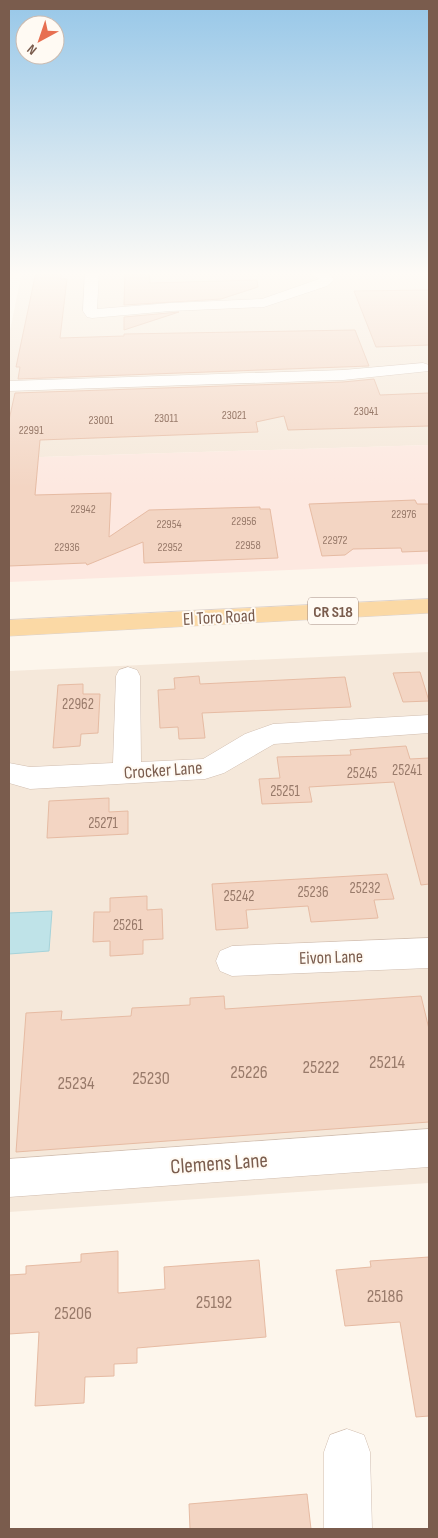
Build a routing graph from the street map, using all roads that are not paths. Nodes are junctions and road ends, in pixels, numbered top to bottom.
1 (423, 368) dead end
2 (9, 386) edge
3 (429, 606) edge
4 (9, 628) edge
5 (128, 676) dead end
6 (429, 724) edge
7 (127, 772) junction
8 (9, 773) edge
9 (429, 953) edge
10 (232, 961) dead end
11 (429, 1148) edge
12 (9, 1178) edge
13 (347, 1452) dead end
14 (348, 1529) edge

1 - 2 street
3 - 4 main road, El Toro Road / CR S18
5 - 7 street
6 - 7 street, Crocker Lane
7 - 8 street, Crocker Lane
9 - 10 street, Eivon Lane
11 - 12 street, Clemens Lane
13 - 14 street

